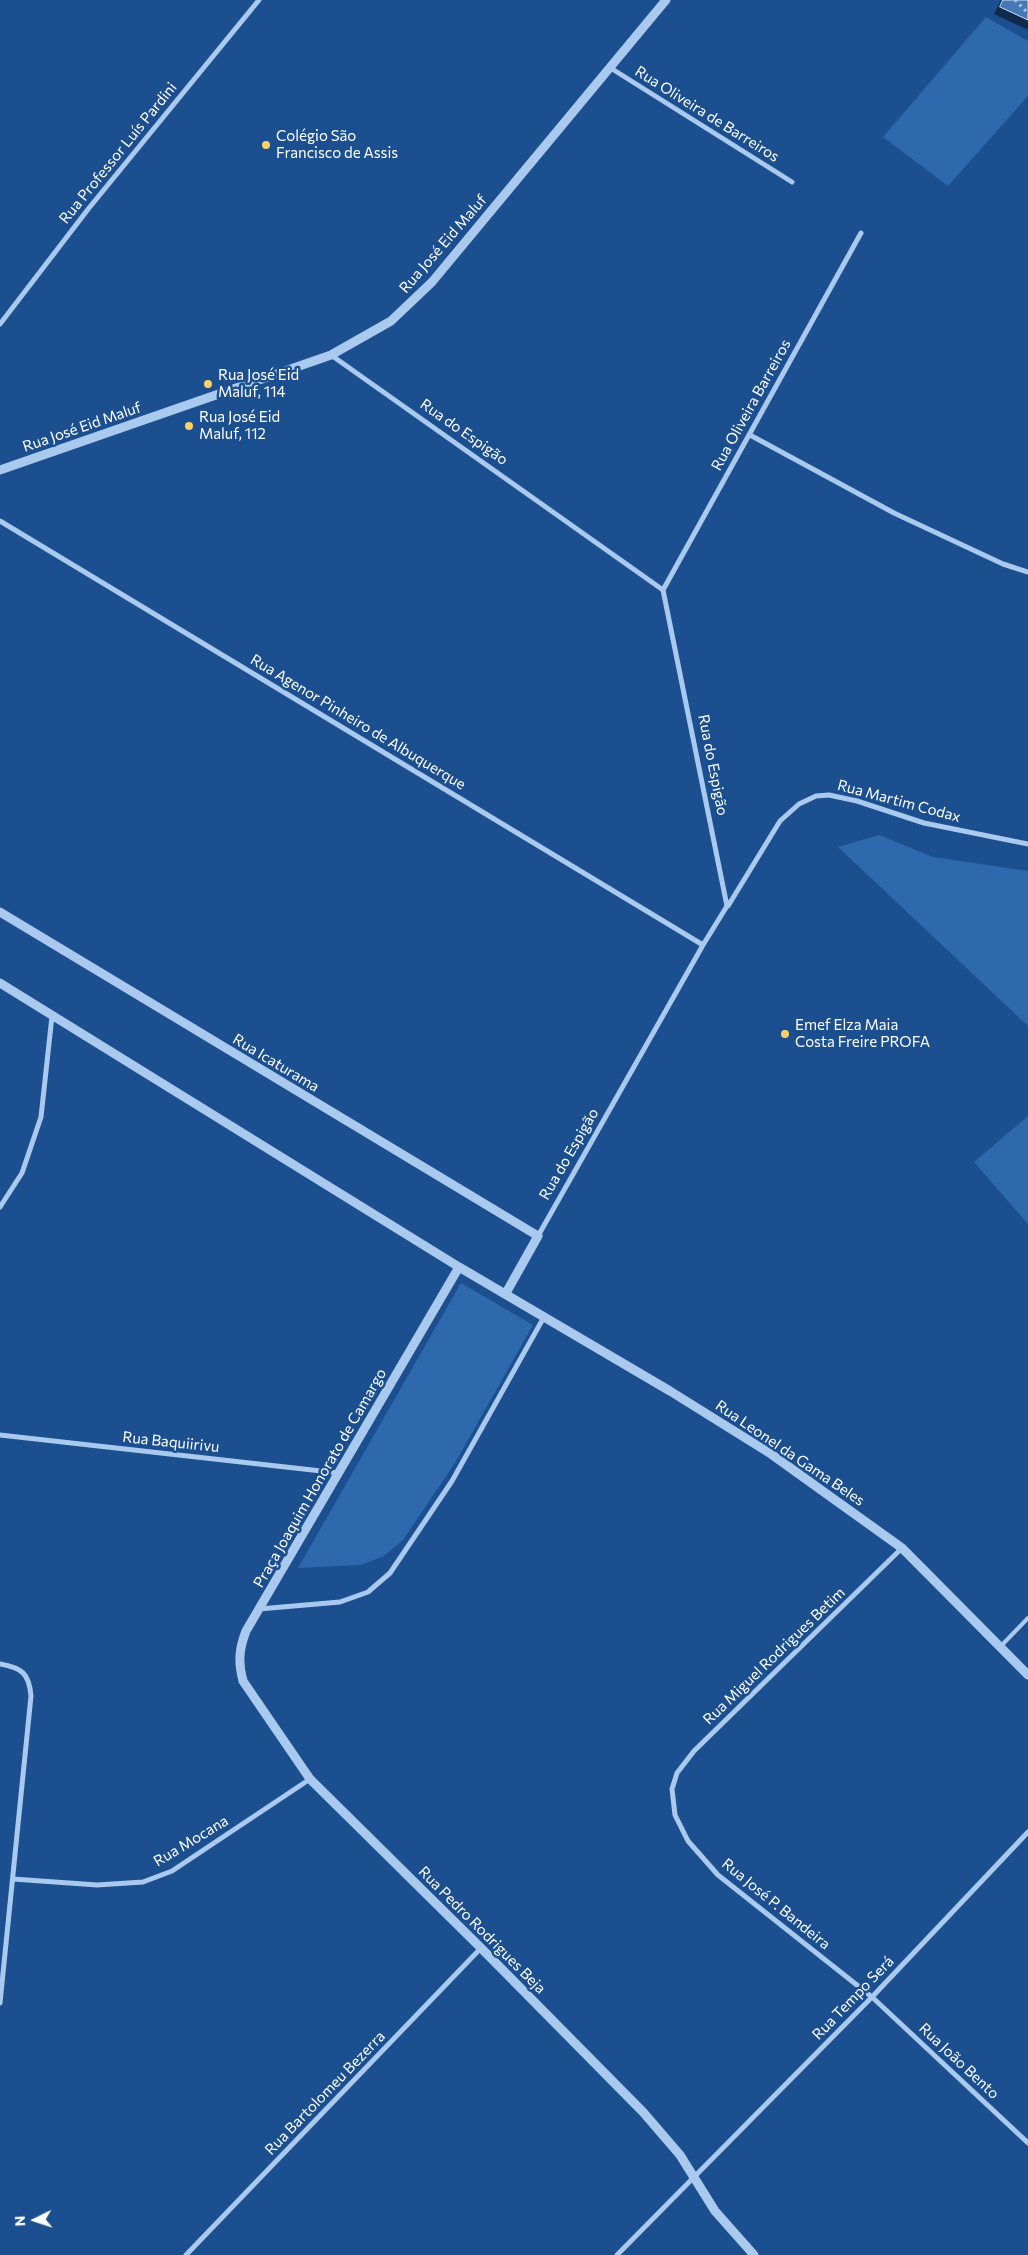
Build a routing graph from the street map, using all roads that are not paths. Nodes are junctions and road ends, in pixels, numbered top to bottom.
1 (259, 0) edge
2 (666, 0) edge
3 (609, 67) junction
4 (792, 182) dead end
5 (861, 233) dead end
6 (0, 324) edge
7 (331, 355) junction
8 (750, 435) junction
9 (0, 470) edge
10 (0, 521) edge
11 (1028, 572) edge
12 (663, 590) junction
13 (1028, 844) edge
14 (728, 906) junction
15 (0, 912) edge
16 (703, 945) junction
17 (0, 983) edge
18 (52, 1016) junction
19 (0, 1207) edge
20 (538, 1236) junction
21 (459, 1267) junction
22 (506, 1293) junction
23 (544, 1317) junction
24 (0, 1435) edge
25 (339, 1473) junction
26 (902, 1548) junction
27 (259, 1609) junction
28 (1028, 1618) edge
29 (1000, 1647) junction
30 (0, 1664) edge
31 (1028, 1675) edge
32 (310, 1779) junction
33 (672, 1789) joint
34 (1028, 1832) edge
35 (13, 1878) junction
36 (481, 1948) junction
37 (872, 1997) junction
38 (0, 2004) edge
39 (1028, 2143) edge
40 (693, 2178) junction
41 (186, 2255) edge
42 (617, 2255) edge
43 (754, 2255) edge

1 - 6 street, Rua Professor Luís Pardini
2 - 3 street, Rua José Eid Maluf
3 - 4 street, Rua Oliveira de Barreiros
3 - 7 street, Rua José Eid Maluf
5 - 8 street, Rua Oliveira Barreiros
7 - 9 street, Rua José Eid Maluf
7 - 12 street, Rua do Espigão
8 - 11 street
8 - 12 street, Rua Oliveira Barreiros
10 - 16 street, Rua Agenor Pinheiro de Albuquerque
12 - 14 street, Rua do Espigão
13 - 14 street, Rua Martim Codax
14 - 16 street, Rua do Espigão
15 - 20 street, Rua Icaturama
16 - 20 street, Rua do Espigão
17 - 18 street
18 - 19 street
18 - 21 street
20 - 22 street, Rua do Espigão
21 - 22 street
21 - 25 street, Praça Joaquim Honorato de Camargo
22 - 23 street, Rua Leonel da Gama Beles
23 - 26 street, Rua Leonel da Gama Beles
23 - 27 street, Praça Joaquim Honorato de Camargo
24 - 25 street, Rua Baquiirivu
25 - 27 street, Praça Joaquim Honorato de Camargo
26 - 29 street, Rua Leonel da Gama Beles
26 - 33 street, Rua Miguel Rodrigues Betim
27 - 32 street, Rua Pedro Rodrigues Beja
28 - 29 lane
29 - 31 street, Rua Leonel da Gama Beles
30 - 35 street
32 - 35 street, Rua Mocana
32 - 36 street, Rua Pedro Rodrigues Beja
33 - 37 street, Rua José P. Bandeira
34 - 37 street, Rua Tempo Será
35 - 38 street
36 - 40 street, Rua Pedro Rodrigues Beja
36 - 41 street, Rua Bartolomeu Bezerra
37 - 39 street, Rua João Bento
37 - 40 street, Rua Tempo Será
40 - 42 street, Rua Tempo Será
40 - 43 street, Rua Pedro Rodrigues Beja

